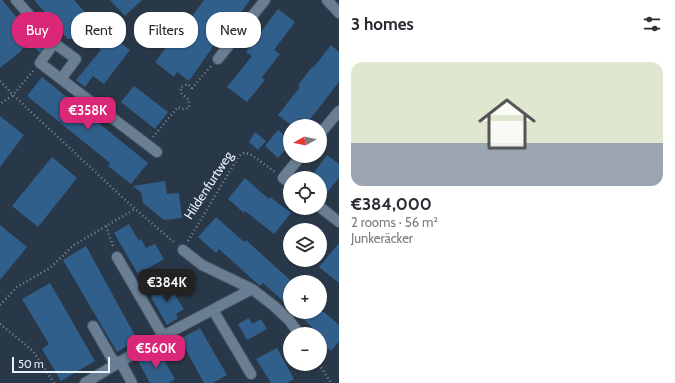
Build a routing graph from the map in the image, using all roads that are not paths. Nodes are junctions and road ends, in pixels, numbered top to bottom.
1 (16, 0) edge
2 (265, 0) edge
3 (327, 0) edge
4 (27, 12) edge
5 (339, 13) edge
6 (50, 48) edge
7 (61, 48) edge
8 (218, 59) road end
9 (61, 79) junction
10 (339, 111) edge
11 (327, 126) edge
12 (157, 152) dead end
13 (327, 213) edge
14 (339, 222) edge
15 (183, 250) road end
16 (117, 257) road end
17 (252, 289) junction
18 (213, 310) junction
19 (93, 326) dead end
20 (294, 327) edge
21 (163, 336) junction
22 (117, 363) junction
23 (251, 374) dead end
24 (85, 383) edge
25 (132, 383) edge

1 - 4 street
2 - 8 street
3 - 5 street
6 - 9 street
7 - 9 street
9 - 12 street
10 - 11 street
13 - 14 street
15 - 17 street
16 - 21 street
17 - 18 street
17 - 20 street
18 - 21 street
18 - 23 street
19 - 22 street
21 - 22 street
22 - 24 street
22 - 25 street

